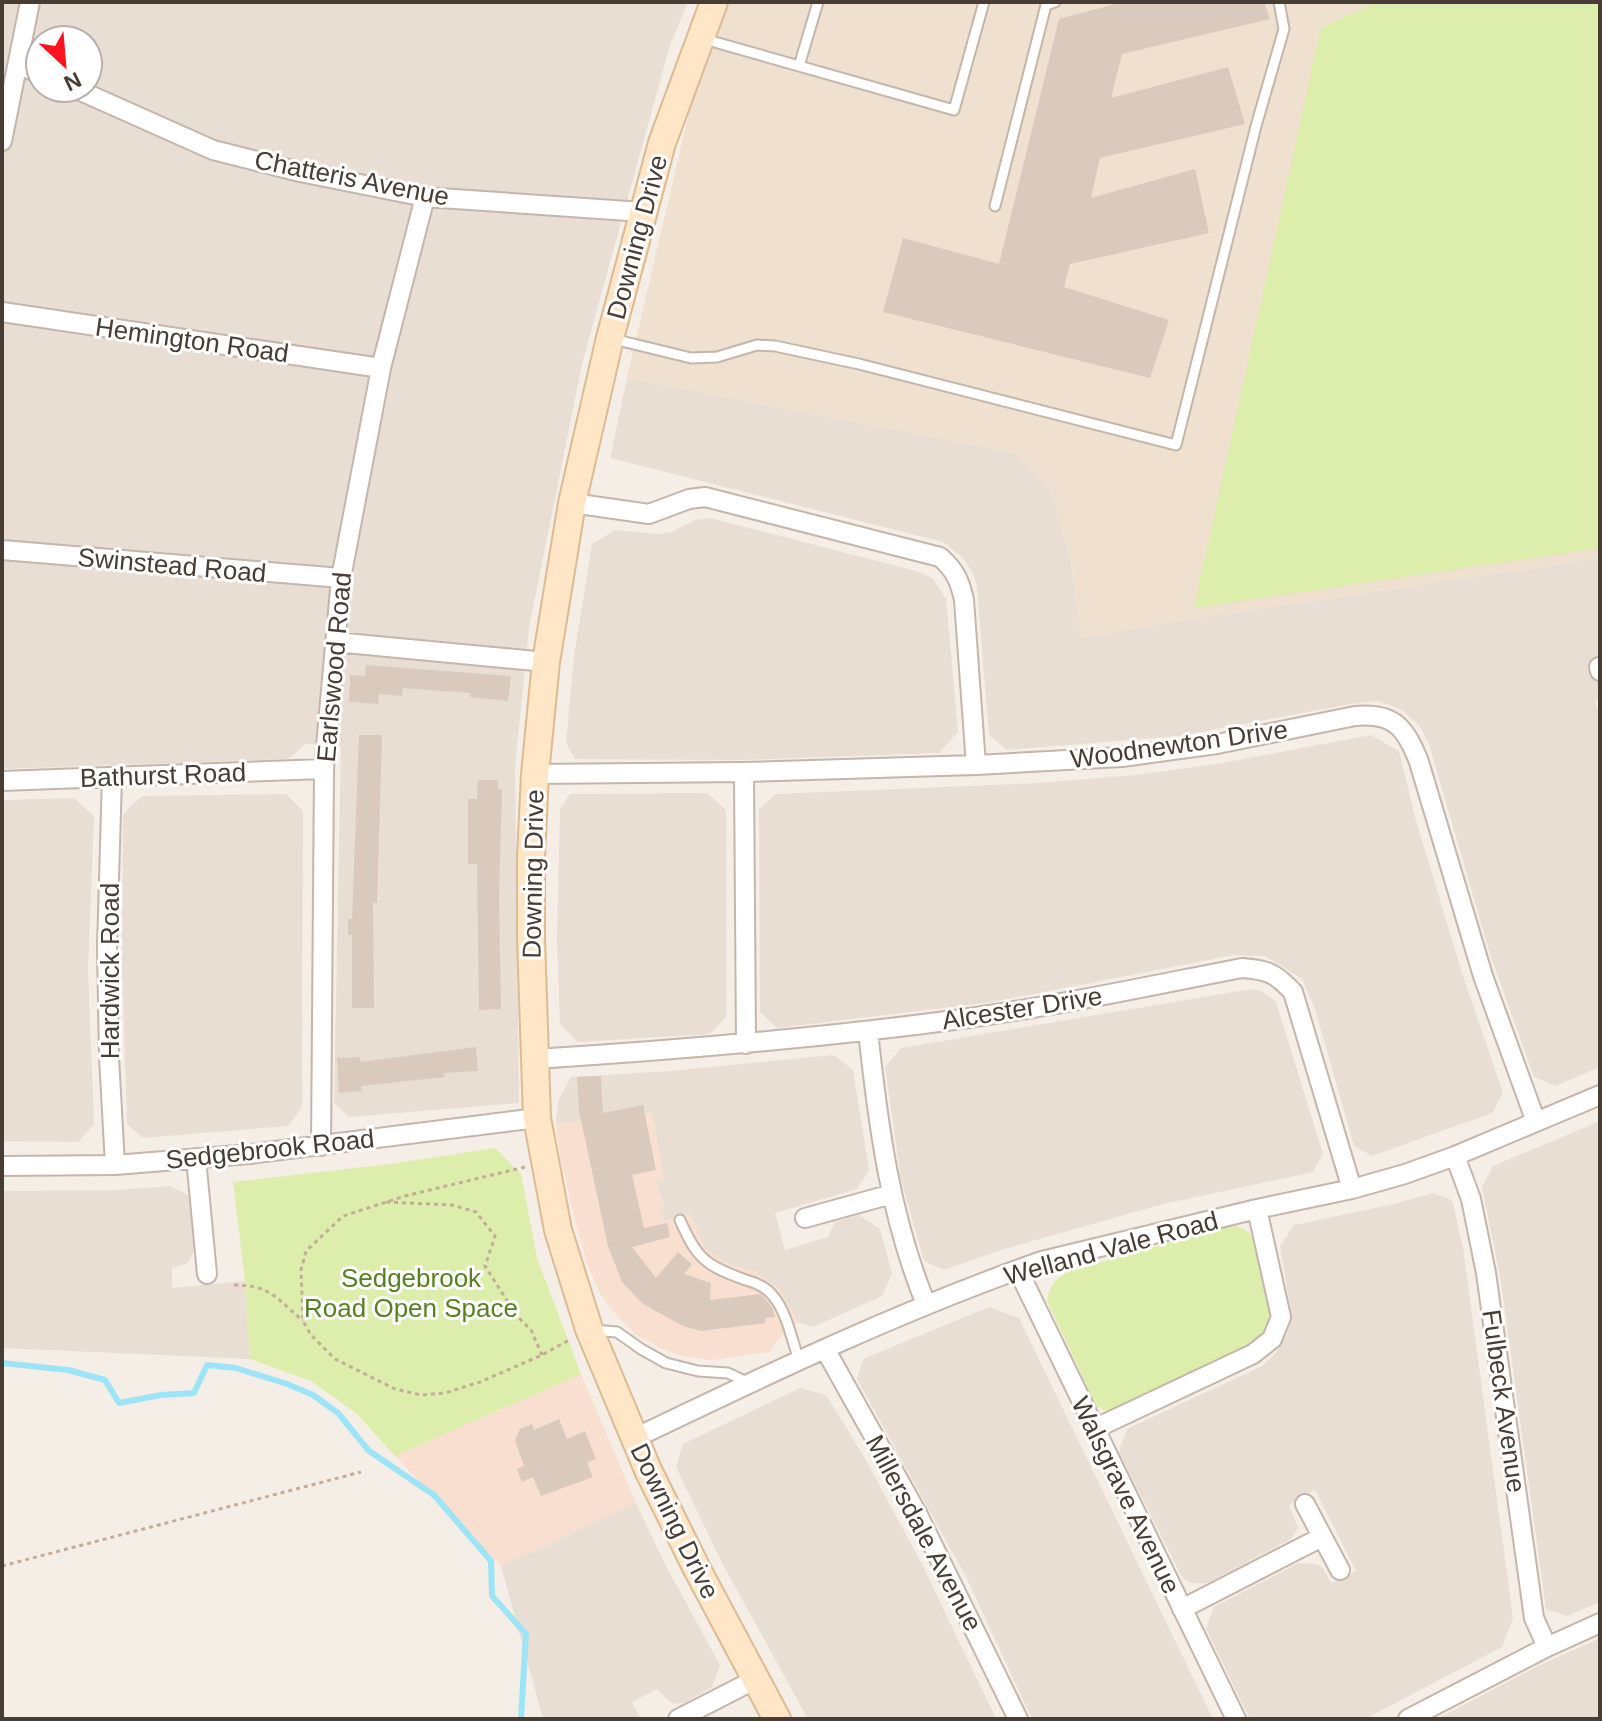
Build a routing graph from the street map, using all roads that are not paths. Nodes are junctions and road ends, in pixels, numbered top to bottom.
1 (30, 2) edge
2 (714, 2) edge
3 (818, 2) edge
4 (984, 2) edge
5 (1055, 2) edge
6 (1279, 2) edge
7 (701, 38) junction
8 (18, 64) junction
9 (799, 66) junction
10 (24, 67) edge
11 (104, 101) edge
12 (2, 141) edge
13 (425, 197) junction
14 (995, 206) dead end
15 (643, 212) junction
16 (2, 312) edge
17 (610, 338) junction
18 (381, 368) junction
19 (572, 503) junction
20 (2, 550) edge
21 (341, 578) junction
22 (335, 642) junction
23 (546, 662) junction
24 (976, 765) junction
25 (324, 769) junction
26 (744, 772) junction
27 (535, 774) junction
28 (112, 777) junction
29 (2, 781) edge
30 (868, 1031) junction
31 (746, 1044) junction
32 (535, 1059) junction
33 (1600, 1095) edge
34 (537, 1118) junction
35 (1536, 1122) junction
36 (321, 1146) junction
37 (1455, 1156) junction
38 (196, 1158) junction
39 (115, 1165) junction
40 (2, 1166) edge
41 (1352, 1189) junction
42 (892, 1194) junction
43 (1257, 1209) junction
44 (805, 1218) dead end
45 (680, 1220) dead end
46 (1018, 1270) junction
47 (207, 1274) dead end
48 (926, 1304) junction
49 (589, 1329) junction
50 (825, 1349) junction
51 (799, 1360) junction
52 (749, 1383) junction
53 (1094, 1429) junction
54 (635, 1438) junction
55 (1305, 1504) dead end
56 (1322, 1537) junction
57 (1340, 1570) dead end
58 (1182, 1609) junction
59 (1600, 1623) edge
60 (1547, 1647) junction
61 (756, 1679) junction
62 (678, 1719) edge
63 (777, 1719) edge
64 (1018, 1719) edge
65 (1236, 1719) edge
66 (1408, 1719) edge

1 - 8 street
2 - 7 street, Downing Drive
3 - 9 lane
4 - 9 lane
5 - 14 lane
6 - 17 lane
7 - 9 lane
7 - 15 street, Downing Drive
8 - 10 street
8 - 12 street
11 - 13 street, Chatteris Avenue
13 - 15 street, Chatteris Avenue
13 - 18 street, Earlswood Road
15 - 17 street, Downing Drive
16 - 18 street, Hemington Road
17 - 19 street, Downing Drive
18 - 21 street, Earlswood Road
19 - 23 street, Downing Drive
19 - 24 street
20 - 21 street, Swinstead Road
21 - 22 street, Earlswood Road
22 - 23 street
22 - 25 street, Earlswood Road
23 - 27 street, Downing Drive
24 - 26 street, Woodnewton Drive
24 - 35 street, Woodnewton Drive
25 - 28 street, Bathurst Road
25 - 36 street, Earlswood Road
26 - 27 street, Woodnewton Drive
26 - 31 street
27 - 32 street, Downing Drive
28 - 29 street, Bathurst Road
28 - 39 street, Hardwick Road
30 - 31 street, Alcester Drive
30 - 41 street, Alcester Drive
30 - 42 street
31 - 32 street, Alcester Drive
32 - 34 street, Downing Drive
33 - 35 street, Welland Vale Road
34 - 36 street, Sedgebrook Road
34 - 49 street, Downing Drive
35 - 37 street, Welland Vale Road
36 - 38 street, Sedgebrook Road
37 - 41 street, Welland Vale Road
37 - 60 street, Fulbeck Avenue
38 - 39 street, Sedgebrook Road
38 - 47 street
39 - 40 street, Sedgebrook Road
41 - 43 street, Welland Vale Road
42 - 44 street
42 - 48 street
43 - 46 street, Welland Vale Road
43 - 53 street
45 - 51 lane
46 - 48 street, Welland Vale Road
46 - 53 street, Walsgrave Avenue
48 - 50 street, Welland Vale Road
49 - 52 lane
49 - 54 street, Downing Drive
50 - 51 street, Welland Vale Road
50 - 64 street, Millersdale Avenue
51 - 52 street, Welland Vale Road
52 - 54 street, Welland Vale Road
53 - 58 street, Walsgrave Avenue
54 - 61 street, Downing Drive
55 - 56 street
56 - 57 street
56 - 58 street
58 - 65 street, Walsgrave Avenue
59 - 60 street
60 - 66 street
61 - 62 street
61 - 63 street, Downing Drive

